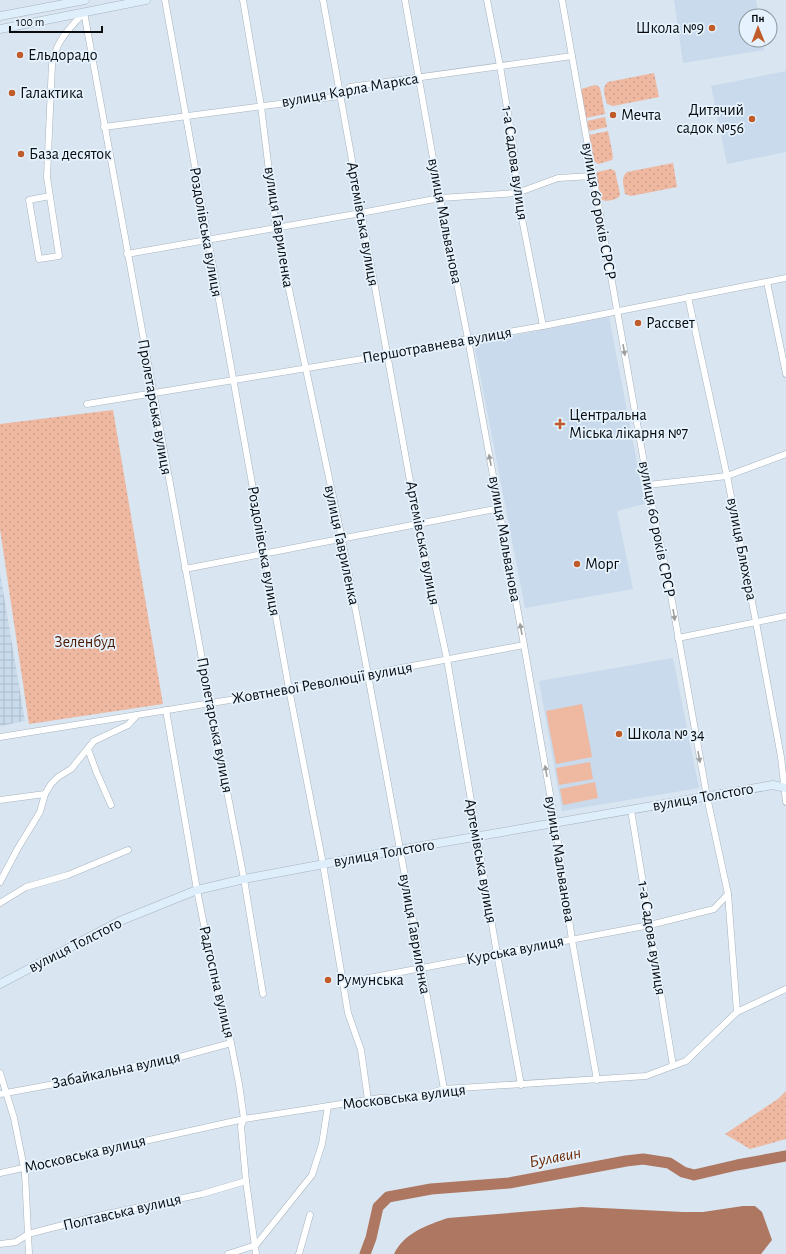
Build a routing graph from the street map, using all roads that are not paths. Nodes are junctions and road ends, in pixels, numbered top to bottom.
1 (82, 0) edge
2 (146, 0) edge
3 (164, 0) edge
4 (243, 0) edge
5 (323, 0) edge
6 (405, 0) edge
7 (487, 0) edge
8 (562, 0) edge
9 (84, 12) junction
10 (0, 16) edge
11 (0, 28) edge
12 (572, 56) junction
13 (500, 66) junction
14 (419, 78) junction
15 (340, 96) junction
16 (261, 106) junction
17 (185, 116) junction
18 (104, 127) junction
19 (592, 176) junction
20 (517, 193) junction
21 (50, 196) junction
22 (440, 198) junction
23 (361, 213) junction
24 (276, 228) junction
25 (208, 240) junction
26 (128, 254) junction
27 (786, 278) edge
28 (766, 282) junction
29 (688, 297) junction
30 (617, 312) junction
31 (543, 326) junction
32 (468, 339) junction
33 (387, 355) junction
34 (306, 369) junction
35 (786, 374) edge
36 (233, 381) junction
37 (153, 394) junction
38 (87, 404) dead end
39 (786, 454) edge
40 (727, 476) junction
41 (648, 485) junction
42 (500, 508) junction
43 (418, 525) junction
44 (342, 539) junction
45 (264, 554) junction
46 (185, 569) junction
47 (786, 616) edge
48 (756, 622) junction
49 (678, 638) junction
50 (524, 645) junction
51 (447, 659) junction
52 (368, 675) junction
53 (289, 689) junction
54 (210, 703) junction
55 (166, 710) junction
56 (137, 715) junction
57 (0, 737) edge
58 (88, 749) junction
59 (785, 787) edge
60 (45, 794) junction
61 (707, 797) junction
62 (0, 800) edge
63 (786, 802) edge
64 (111, 806) dead end
65 (631, 810) junction
66 (555, 823) junction
67 (477, 837) junction
68 (128, 850) dead end
69 (399, 850) junction
70 (323, 864) junction
71 (244, 879) junction
72 (0, 882) edge
73 (197, 890) junction
74 (728, 894) junction
75 (0, 903) edge
76 (650, 925) junction
77 (572, 940) junction
78 (497, 954) junction
79 (421, 968) junction
80 (342, 982) junction
81 (0, 984) edge
82 (786, 989) edge
83 (263, 994) dead end
84 (737, 1012) junction
85 (231, 1043) junction
86 (673, 1066) junction
87 (0, 1074) edge
88 (597, 1080) junction
89 (521, 1086) junction
90 (444, 1090) junction
91 (3, 1093) edge
92 (368, 1100) junction
93 (328, 1106) junction
94 (244, 1120) junction
95 (24, 1167) junction
96 (0, 1173) edge
97 (246, 1181) junction
98 (310, 1215) dead end
99 (28, 1234) junction
100 (0, 1244) edge
101 (256, 1245) junction
102 (29, 1254) edge
103 (228, 1254) edge
104 (256, 1254) edge
105 (299, 1254) edge

1 - 9 street
1 - 10 street
2 - 9 street
3 - 17 street, Роздолівська вулиця
4 - 16 street, вулиця Гавриленка
5 - 15 street, Артемівська вулиця
6 - 14 street, вулиця Мальванова
7 - 13 street, 1-а Садова вулиця
8 - 12 street, вулиця 60 років СРСР
9 - 11 street
9 - 18 street, Пролетарська вулиця
9 - 21 street
12 - 13 street, вулиця Карла Маркса
12 - 19 street, вулиця 60 років СРСР
13 - 14 street, вулиця Карла Маркса
13 - 20 street, 1-а Садова вулиця
14 - 15 street, вулиця Карла Маркса
14 - 22 street, вулиця Мальванова
15 - 16 street, вулиця Карла Маркса
15 - 23 street, Артемівська вулиця
16 - 17 street, вулиця Карла Маркса
16 - 24 street, вулиця Гавриленка
17 - 18 street, вулиця Карла Маркса
17 - 25 street, Роздолівська вулиця
18 - 26 street, Пролетарська вулиця
19 - 20 street
19 - 30 street, вулиця 60 років СРСР
20 - 22 street
20 - 31 street, 1-а Садова вулиця
21 - 21 street
22 - 23 street
22 - 32 street, вулиця Мальванова
23 - 24 street
23 - 33 street, Артемівська вулиця
24 - 25 street
24 - 34 street, вулиця Гавриленка
25 - 26 street
25 - 36 street, Роздолівська вулиця
26 - 37 street, Пролетарська вулиця
27 - 28 street, Першотравнева вулиця
28 - 29 street, Першотравнева вулиця
28 - 35 street
29 - 30 street, Першотравнева вулиця
29 - 40 street, вулиця Блюхера
30 - 31 street, Першотравнева вулиця
30 -> 41 street, вулиця 60 років СРСР
31 - 32 street, Першотравнева вулиця
32 - 33 street, Першотравнева вулиця
42 -> 32 street, вулиця Мальванова
33 - 34 street, Першотравнева вулиця
33 - 43 street, Артемівська вулиця
34 - 36 street, Першотравнева вулиця
34 - 44 street, вулиця Гавриленка
36 - 37 street, Першотравнева вулиця
36 - 45 street, Роздолівська вулиця
37 - 38 street, Першотравнева вулиця
37 - 46 street, Пролетарська вулиця
39 - 40 street
40 - 41 street
40 - 48 street, вулиця Блюхера
41 -> 49 street, вулиця 60 років СРСР
42 - 43 street
50 -> 42 street, вулиця Мальванова
43 - 44 street
43 - 51 street, Артемівська вулиця
44 - 45 street
44 - 52 street, вулиця Гавриленка
45 - 46 street
45 - 53 street, Роздолівська вулиця
46 - 54 street, Пролетарська вулиця
47 - 48 street
48 - 49 street
48 - 59 street, вулиця Блюхера
49 -> 61 street, вулиця 60 років СРСР
50 - 51 street, Жовтневої Революції вулиця
66 -> 50 street, вулиця Мальванова
51 - 52 street, Жовтневої Революції вулиця
51 - 67 street, Артемівська вулиця
52 - 53 street, Жовтневої Революції вулиця
52 - 69 street, вулиця Гавриленка
53 - 54 street, Жовтневої Революції вулиця
53 - 70 street, Роздолівська вулиця
54 - 55 street, Жовтневої Революції вулиця
54 - 71 street, Пролетарська вулиця
55 - 56 street, Жовтневої Революції вулиця
55 - 73 street, Радгоспна вулиця
56 - 57 street, Жовтневої Революції вулиця
56 - 58 street
58 - 60 street
58 - 64 street
59 - 61 street, вулиця Толстого
59 - 63 street, вулиця Блюхера
60 - 62 street
60 - 72 street
61 - 65 street, вулиця Толстого
61 - 74 street, вулиця 60 років СРСР
65 - 66 street, вулиця Толстого
65 - 76 street, 1-а Садова вулиця
66 - 67 street, вулиця Толстого
66 - 77 street, вулиця Мальванова
67 - 69 street, вулиця Толстого
67 - 78 street, Артемівська вулиця
68 - 75 street
69 - 70 street, вулиця Толстого
69 - 79 street, вулиця Гавриленка
70 - 71 street, вулиця Толстого
70 - 80 street, Роздолівська вулиця
71 - 73 street, вулиця Толстого
71 - 83 street, Пролетарська вулиця
73 - 81 street, вулиця Толстого
73 - 85 street, Радгоспна вулиця
74 - 76 street, Курська вулиця
74 - 84 street, вулиця 60 років СРСР
76 - 77 street, Курська вулиця
76 - 86 street, 1-а Садова вулиця
77 - 78 street, Курська вулиця
77 - 88 street, вулиця Мальванова
78 - 79 street, Курська вулиця
78 - 89 street, Артемівська вулиця
79 - 80 street, Курська вулиця
79 - 90 street, вулиця Гавриленка
80 - 92 street, Роздолівська вулиця
82 - 84 street, Московська вулиця
84 - 86 street, Московська вулиця
85 - 91 street, Забайкальна вулиця
85 - 94 street, Радгоспна вулиця
86 - 88 street, Московська вулиця
87 - 91 street
88 - 89 street, Московська вулиця
89 - 90 street, Московська вулиця
90 - 92 street, Московська вулиця
91 - 95 street
92 - 93 street, Московська вулиця
93 - 94 street, Московська вулиця
93 - 101 street
94 - 95 street, Московська вулиця
94 - 97 street, Радгоспна вулиця
95 - 96 street, Московська вулиця
95 - 99 street
97 - 99 street, Полтавська вулиця
97 - 101 street, Радгоспна вулиця
98 - 105 street
99 - 100 street, Полтавська вулиця
99 - 102 street
101 - 103 street
101 - 104 street, Радгоспна вулиця

